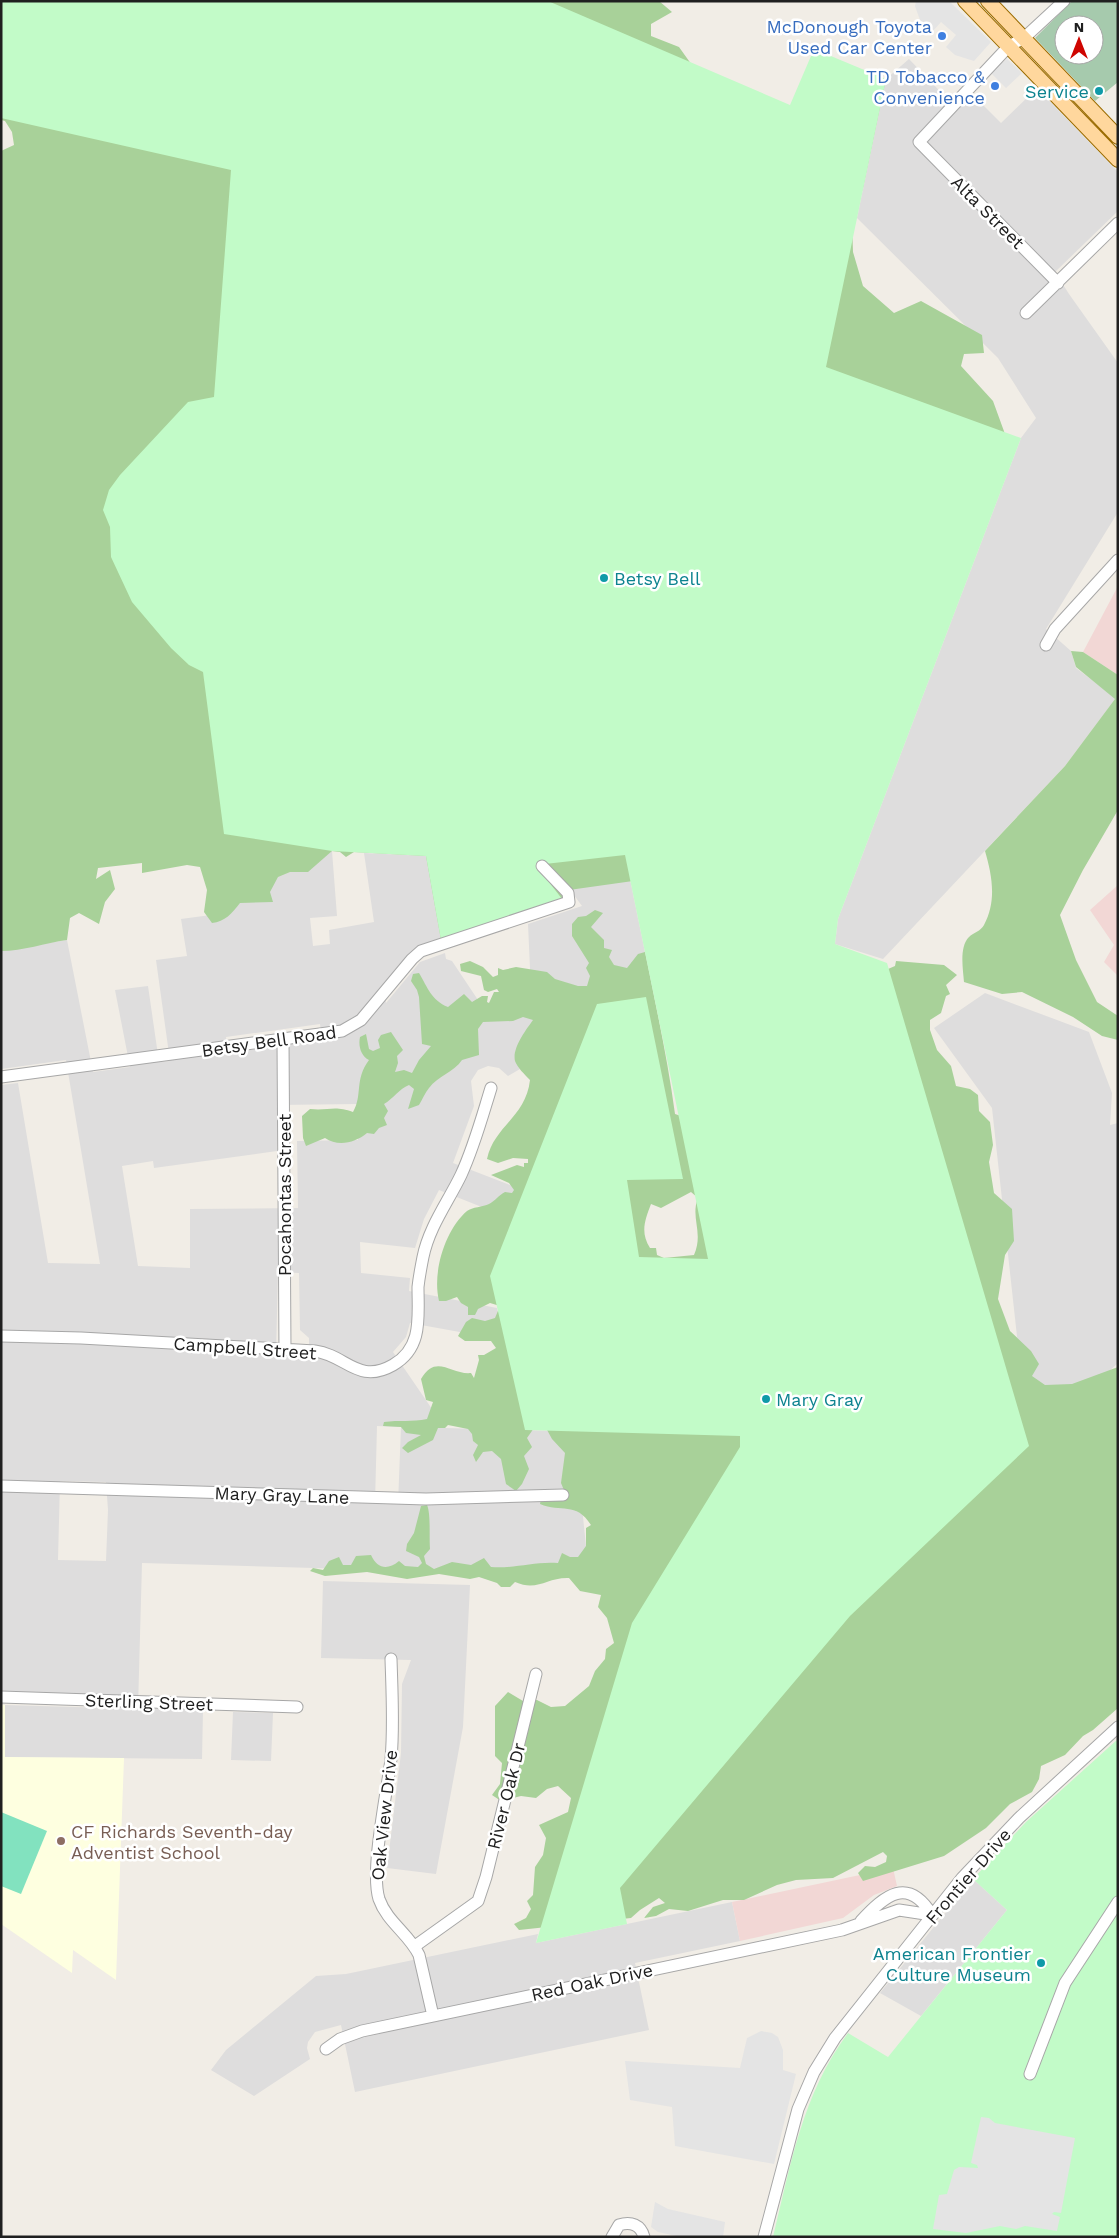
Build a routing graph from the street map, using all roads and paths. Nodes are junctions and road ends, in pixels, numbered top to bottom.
1 (965, 1) edge
2 (988, 1) edge
3 (1064, 1) edge
4 (1024, 38) junction
5 (1008, 46) junction
6 (1118, 137) edge
7 (1118, 160) edge
8 (1118, 223) edge
9 (1058, 283) junction
10 (1026, 313) dead end
11 (1118, 560) edge
12 (1046, 645) dead end
13 (542, 866) dead end
14 (283, 1040) junction
15 (1, 1077) edge
16 (491, 1088) dead end
17 (1, 1336) edge
18 (285, 1349) junction
19 (1, 1486) edge
20 (563, 1495) dead end
21 (391, 1660) dead end
22 (536, 1674) dead end
23 (1, 1697) edge
24 (296, 1707) dead end
25 (1118, 1727) edge
26 (1118, 1902) edge
27 (932, 1915) junction
28 (860, 1922) junction
29 (415, 1946) junction
30 (433, 2016) junction
31 (326, 2048) dead end
32 (1030, 2074) dead end
33 (612, 2237) edge
34 (644, 2237) edge
35 (764, 2237) edge

1 - 5 main road
2 - 4 main road
3 - 4 street
4 - 5 street
4 - 6 main road
5 - 7 main road
5 - 9 street, Alta Street
8 - 9 street
9 - 10 street
11 - 12 street
13 - 14 street, Betsy Bell Road
14 - 15 street, Betsy Bell Road
14 - 18 street, Pocahontas Street
16 - 18 street, Campbell Street
17 - 18 street, Campbell Street
19 - 20 street, Mary Gray Lane
21 - 29 street, Oak View Drive
22 - 29 street, River Oak Dr
23 - 24 street, Sterling Street
25 - 27 street, Frontier Drive
26 - 32 street
27 - 28 street, Red Oak Drive
27 - 28 street, Red Oak Drive
27 - 35 street, Frontier Drive
28 - 30 street, Red Oak Drive
29 - 30 street, Oak View Drive
30 - 31 street, Red Oak Drive
33 - 34 street

